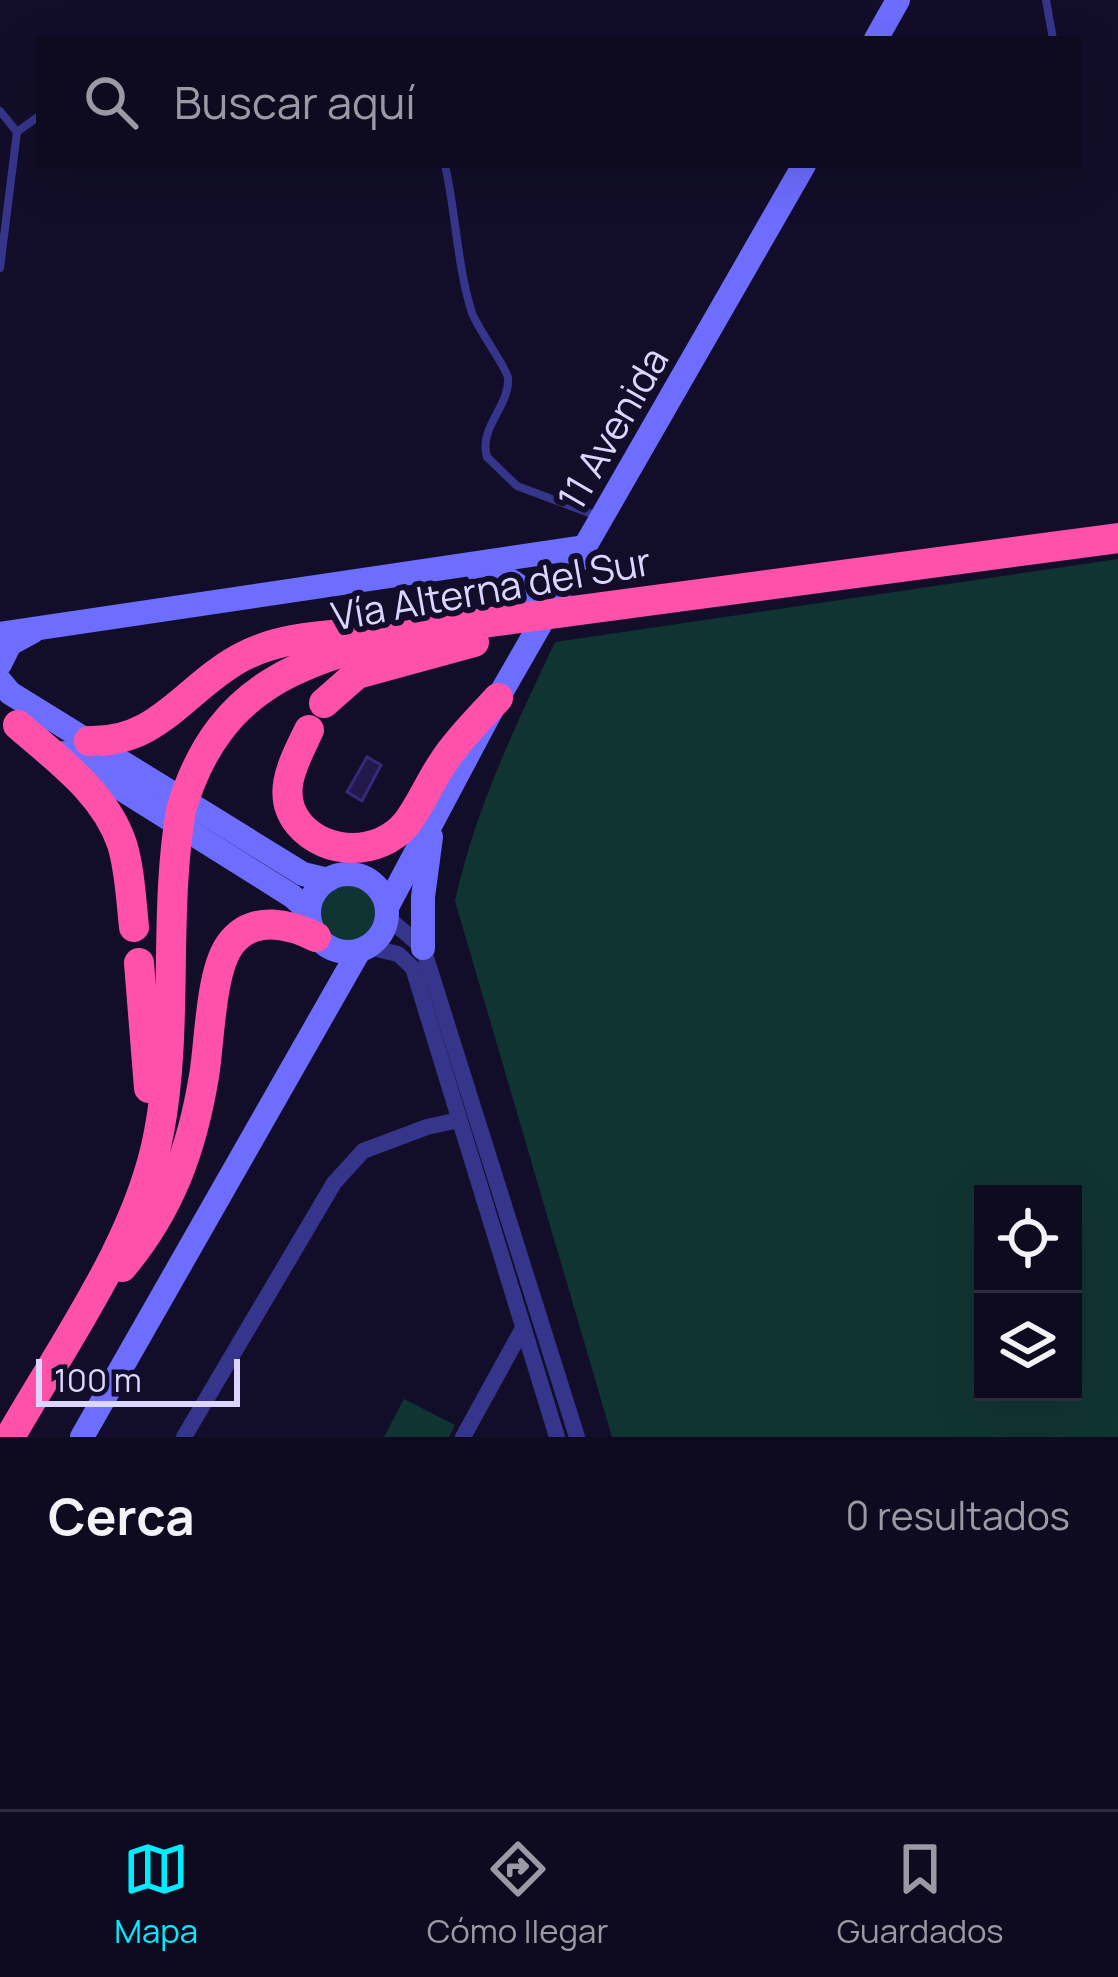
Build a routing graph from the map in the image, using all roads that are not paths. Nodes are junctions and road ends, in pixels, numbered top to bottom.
1 (898, 0) edge
2 (1046, 0) edge
3 (878, 36) edge
4 (1052, 36) edge
5 (0, 111) edge
6 (36, 118) edge
7 (17, 133) junction
8 (446, 168) edge
9 (802, 168) edge
10 (0, 268) edge
11 (601, 518) junction
12 (1118, 538) edge
13 (584, 547) junction
14 (1118, 555) edge
15 (445, 568) junction
16 (608, 613) junction
17 (46, 627) junction
18 (438, 629) junction
19 (0, 634) edge
20 (485, 634) junction
21 (535, 634) junction
22 (0, 664) edge
23 (0, 681) edge
24 (498, 698) junction
25 (9, 720) edge
26 (89, 741) junction
27 (205, 772) junction
28 (449, 790) junction
29 (434, 818) junction
30 (327, 844) junction
31 (185, 854) junction
32 (352, 879) junction
33 (387, 912) junction
34 (134, 928) dead end
35 (316, 931) junction
36 (423, 948) junction
37 (363, 949) junction
38 (139, 963) dead end
39 (299, 1057) junction
40 (459, 1120) junction
41 (134, 1212) junction
42 (122, 1268) junction
43 (524, 1328) junction
44 (10, 1437) edge
45 (26, 1437) edge
46 (82, 1437) edge
47 (184, 1437) edge
48 (463, 1437) edge
49 (557, 1437) edge
50 (577, 1437) edge

1 - 3 main road
2 - 4 lane
5 - 7 lane
6 - 7 lane
7 - 10 lane
8 - 11 lane
9 - 11 main road, 11 Avenida
11 - 13 main road, 11 Avenida
12 - 16 highway, Vía Alterna del Sur
13 - 15 main road
13 - 21 main road, 11 Avenida
14 - 16 highway, Vía Alterna del Sur
15 - 17 main road
15 - 21 main road
16 - 20 highway, Vía Alterna del Sur
17 - 19 main road
17 - 22 main road
18 - 20 highway, Vía Alterna del Sur
18 - 26 highway
18 - 27 highway, Vía Alterna del Sur
20 - 27 highway, Vía Alterna del Sur
20 - 30 highway
21 - 24 main road, 11 Avenida
23 - 26 main road
24 - 28 main road, 11 Avenida
24 - 30 highway
25 - 34 highway
25 - 35 main road
26 - 32 main road
27 - 31 highway, Vía Alterna del Sur
28 - 29 main road, 11 Avenida
28 - 32 main road, 11 Avenida
29 - 33 main road, 11 Avenida
29 - 36 main road
30 - 32 highway
31 - 41 highway, Vía Alterna del Sur
31 - 42 highway, Vía Alterna del Sur
32 - 33 main road
32 - 35 main road
33 - 36 street
33 - 37 main road
35 - 37 main road
35 - 39 main road
35 - 42 highway
36 - 50 street
37 - 39 main road
37 - 40 street
38 - 41 highway
39 - 46 main road
40 - 43 street
40 - 47 street
41 - 44 highway, Vía Alterna del Sur
42 - 45 highway, Vía Alterna del Sur
43 - 48 street
43 - 49 street

